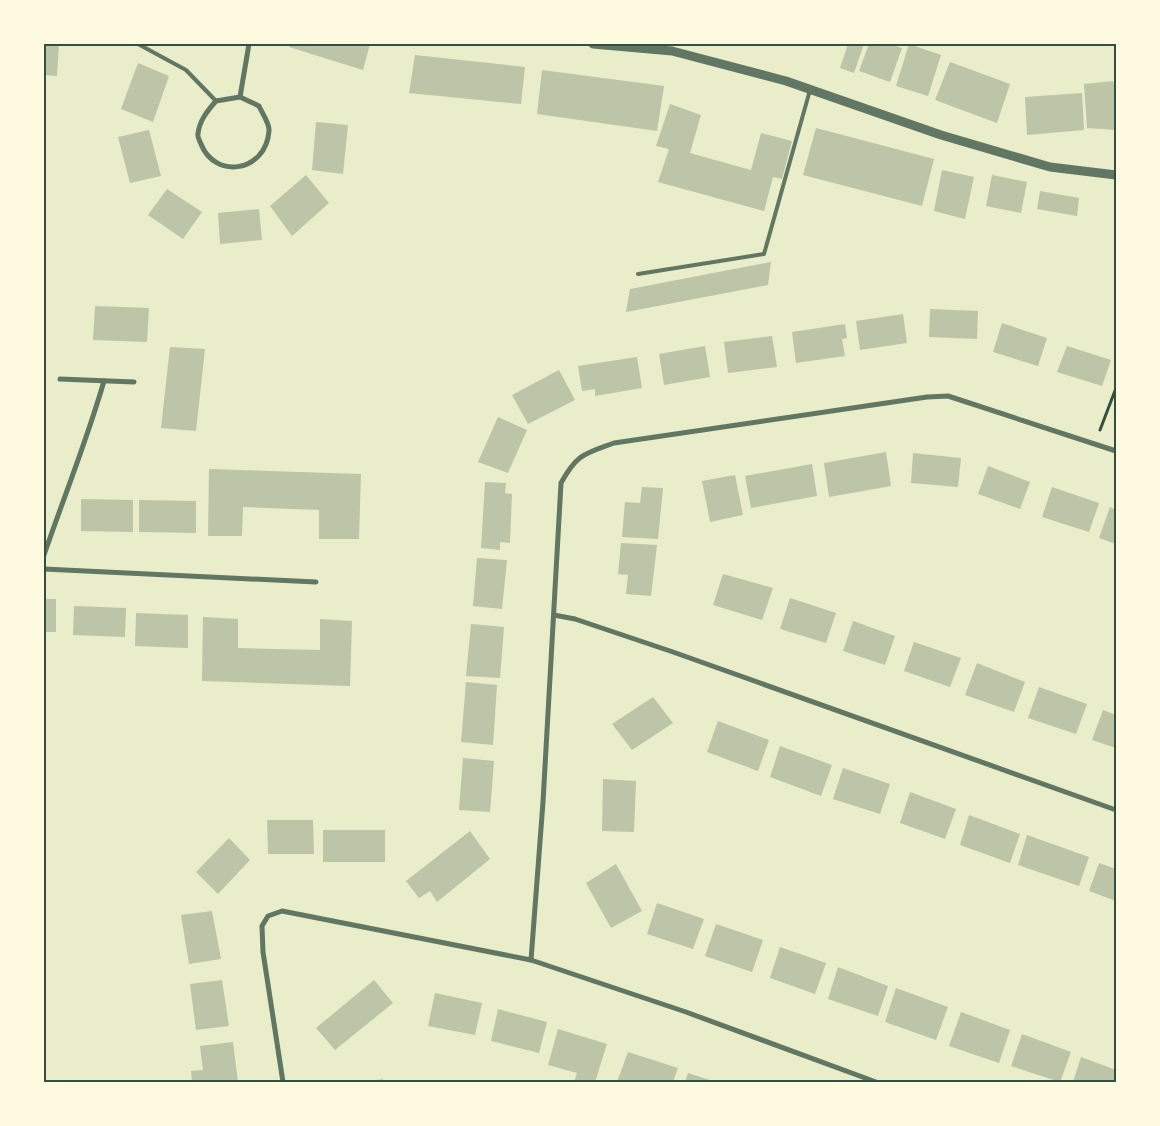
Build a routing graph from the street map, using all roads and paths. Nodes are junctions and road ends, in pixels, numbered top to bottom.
1 (138, 44) edge
2 (249, 44) edge
3 (593, 44) edge
4 (674, 47) edge
5 (810, 90) junction
6 (240, 97) junction
7 (216, 101) junction
8 (1116, 175) edge
9 (638, 274) dead end
10 (60, 379) dead end
11 (104, 381) junction
12 (134, 382) dead end
13 (1116, 388) edge
14 (1095, 444) junction
15 (1116, 451) edge
16 (44, 555) edge
17 (44, 569) edge
18 (316, 582) dead end
19 (554, 615) junction
20 (1116, 810) edge
21 (531, 960) junction
22 (283, 1082) edge
23 (876, 1082) edge

1 - 7 lane
2 - 6 street
3 - 4 street
4 - 5 street
5 - 8 street
5 - 9 lane
6 - 7 street
6 - 7 street
10 - 11 street
11 - 12 street
11 - 16 street
13 - 14 path
14 - 15 street
14 - 19 street
17 - 18 street
19 - 20 street
19 - 21 street
21 - 22 street
21 - 23 street

